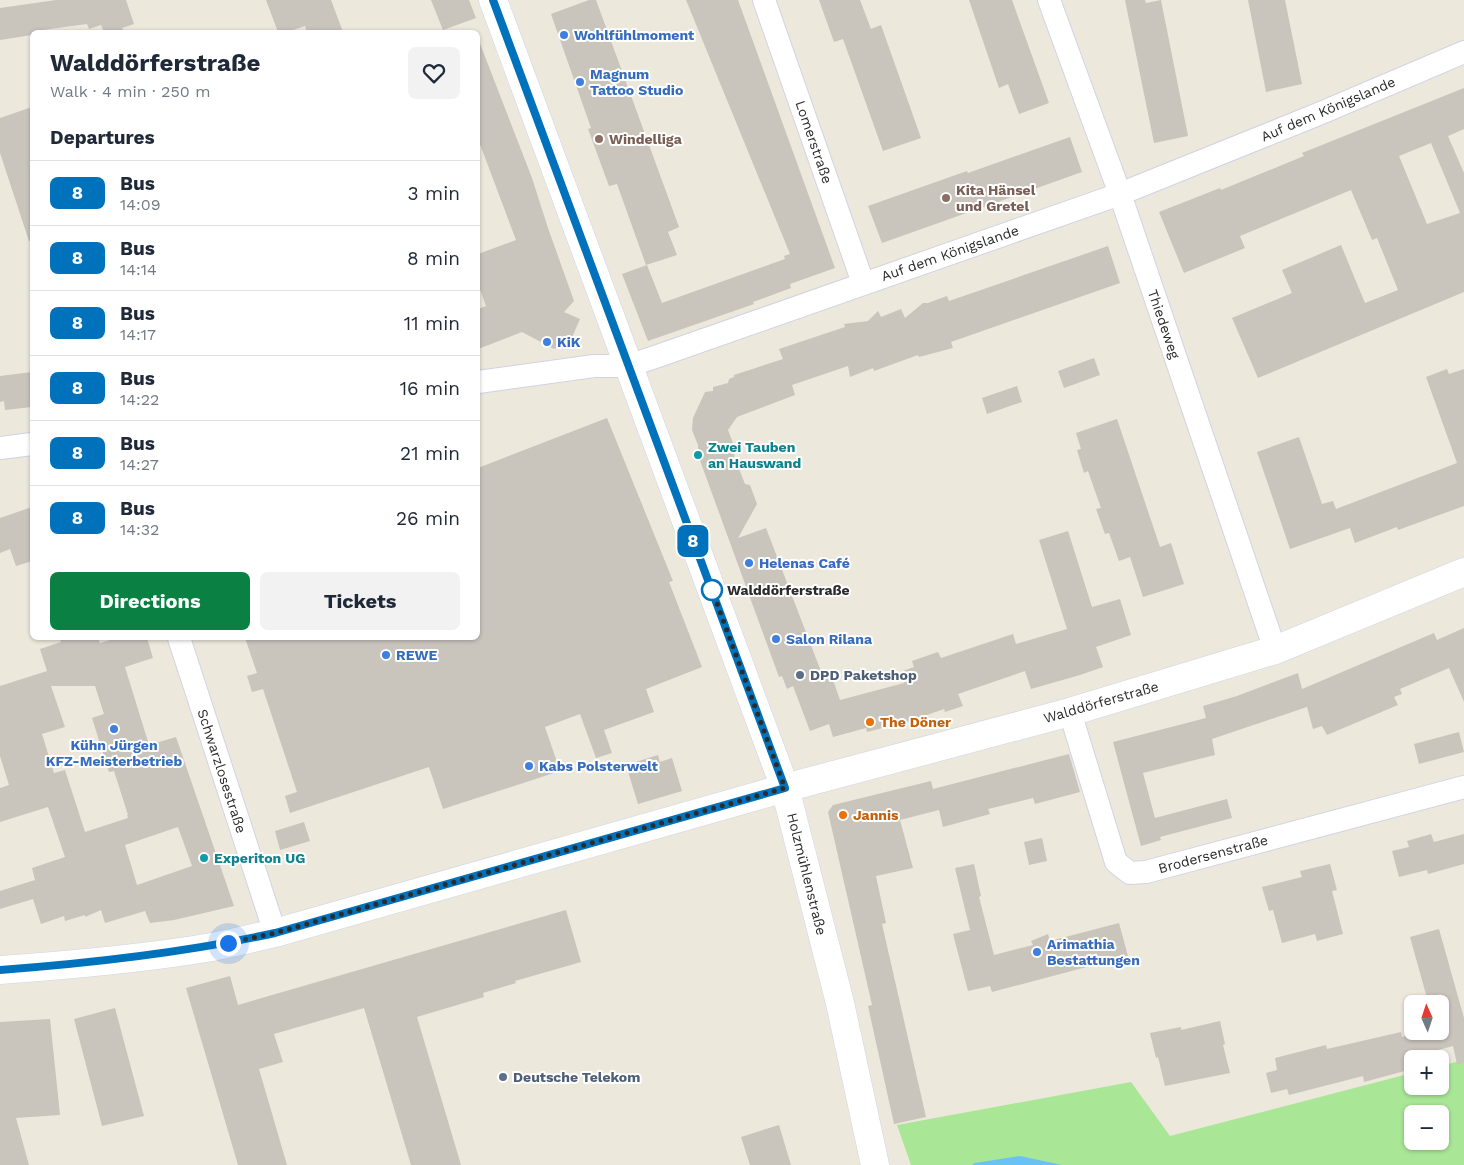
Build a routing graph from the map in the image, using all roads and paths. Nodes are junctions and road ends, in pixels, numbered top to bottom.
1 (493, 0) edge
2 (764, 0) edge
3 (1049, 0) edge
4 (1464, 52) edge
5 (1120, 194) junction
6 (863, 283) junction
7 (628, 366) junction
8 (480, 382) edge
9 (30, 444) edge
10 (0, 448) edge
11 (1464, 572) edge
12 (180, 640) edge
13 (1275, 650) junction
14 (1070, 712) junction
15 (1464, 787) edge
16 (785, 788) junction
17 (275, 933) junction
18 (0, 970) edge
19 (875, 1165) edge

1 - 7 street, Holzmühlenstraße
2 - 6 street, Lomerstraße
3 - 5 street, Thiedeweg
4 - 5 street, Auf dem Königslande
5 - 6 street, Auf dem Königslande
5 - 13 street, Thiedeweg
6 - 7 street, Auf dem Königslande
7 - 8 street, Auf dem Königslande
7 - 16 street, Holzmühlenstraße
9 - 10 street
11 - 13 street, Walddörferstraße
12 - 17 street, Schwarzlosestraße
13 - 14 street, Walddörferstraße
14 - 15 street, Brodersenstraße
14 - 16 street, Walddörferstraße
16 - 17 street, Walddörferstraße
16 - 19 street, Holzmühlenstraße
17 - 18 street, Walddörferstraße

